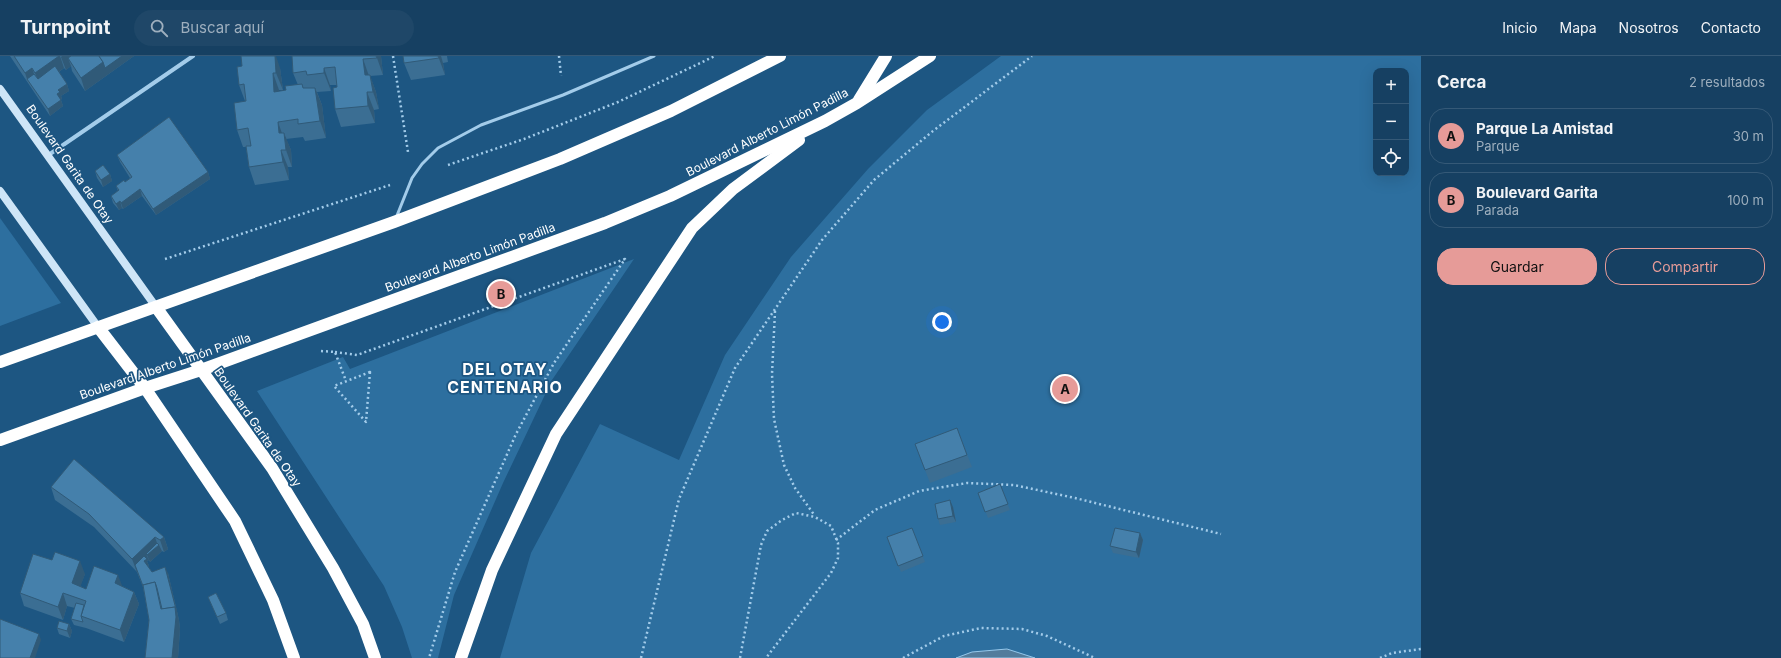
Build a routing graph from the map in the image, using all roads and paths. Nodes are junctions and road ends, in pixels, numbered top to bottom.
1 (193, 56) edge
2 (393, 56) edge
3 (654, 56) edge
4 (780, 56) edge
5 (886, 56) edge
6 (930, 56) edge
7 (1032, 56) edge
8 (0, 89) edge
9 (857, 103) junction
10 (825, 121) junction
11 (47, 156) junction
12 (412, 178) junction
13 (0, 191) edge
14 (394, 222) junction
15 (156, 307) junction
16 (775, 310) junction
17 (98, 327) junction
18 (335, 352) dead end
19 (0, 362) edge
20 (202, 370) junction
21 (342, 371) dead end
22 (346, 381) junction
23 (145, 388) junction
24 (0, 440) edge
25 (815, 517) junction
26 (1221, 534) dead end
27 (836, 540) junction
28 (1421, 649) edge
29 (294, 658) edge
30 (375, 658) edge
31 (429, 658) edge
32 (461, 658) edge
33 (641, 658) edge
34 (740, 658) edge
35 (766, 658) edge
36 (903, 658) edge
37 (1095, 658) edge
38 (1380, 658) edge

1 - 11 street
2 - 12 path
3 - 12 lane
4 - 14 highway
5 - 9 highway
6 - 9 highway, Boulevard Alberto Limón Padilla
7 - 16 path
8 - 11 main road, Boulevard Garita de Otay
9 - 10 highway, Boulevard Alberto Limón Padilla
10 - 20 highway, Boulevard Alberto Limón Padilla
10 - 32 highway
11 - 15 main road, Boulevard Garita de Otay
12 - 14 lane
13 - 17 main road
14 - 15 highway
15 - 17 highway
15 - 20 highway, Boulevard Garita de Otay
16 - 25 path
16 - 33 path
17 - 19 highway
17 - 23 highway
18 - 31 path
20 - 23 highway, Boulevard Alberto Limón Padilla
20 - 30 highway, Boulevard Garita de Otay
21 - 22 path
22 - 22 path
23 - 24 highway, Boulevard Alberto Limón Padilla
23 - 29 highway
25 - 27 path
25 - 34 path
26 - 27 path
27 - 35 path
28 - 38 path
36 - 37 path

